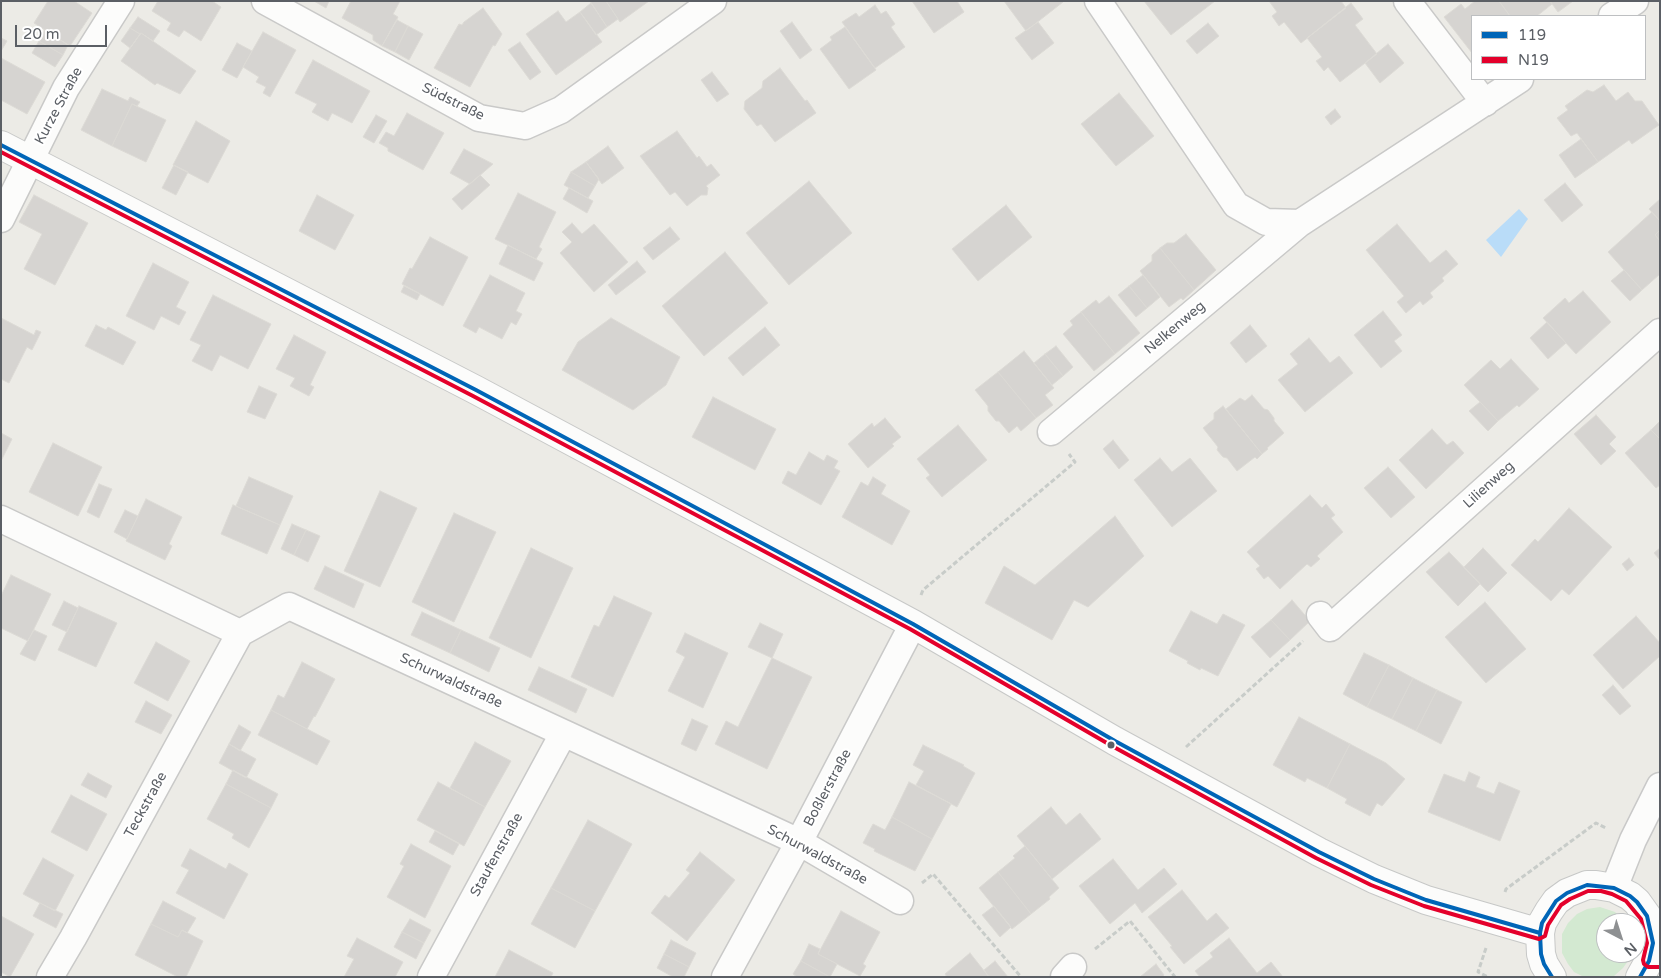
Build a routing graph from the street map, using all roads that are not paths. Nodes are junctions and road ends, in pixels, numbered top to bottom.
1 (121, 1) edge
2 (265, 1) edge
3 (713, 1) edge
4 (1098, 1) edge
5 (1407, 1) edge
6 (1634, 1) edge
7 (1613, 15) edge
8 (1519, 80) edge
9 (1485, 103) junction
10 (1, 145) edge
11 (31, 160) junction
12 (1, 219) edge
13 (1300, 223) junction
14 (1660, 332) edge
15 (1051, 432) road end
16 (1, 519) edge
17 (1320, 615) road end
18 (913, 624) junction
19 (240, 633) junction
20 (563, 734) junction
21 (1660, 786) edge
22 (799, 842) junction
23 (1614, 888) junction
24 (900, 901) road end
25 (1540, 933) junction
26 (1650, 966) edge
27 (50, 977) edge
28 (431, 977) edge
29 (724, 977) edge
30 (1552, 977) edge

1 - 11 street, Kurze Straße
2 - 3 street, Südstraße
4 - 13 street
5 - 9 street
6 - 7 street
8 - 9 street, Nelkenweg
9 - 13 street, Nelkenweg
10 - 11 main road
11 - 12 street, Kurze Straße
11 - 18 main road
13 - 15 street, Nelkenweg
14 - 17 street, Lilienweg
16 - 19 street
18 - 22 street, Boßlerstraße
18 - 25 main road
19 - 20 street, Schurwaldstraße
19 - 27 street, Teckstraße
20 - 22 street, Schurwaldstraße
20 - 28 street, Staufenstraße
21 - 23 street
22 - 24 street, Schurwaldstraße
22 - 29 street, Boßlerstraße
23 - 25 main road
23 - 26 main road
25 - 30 main road

